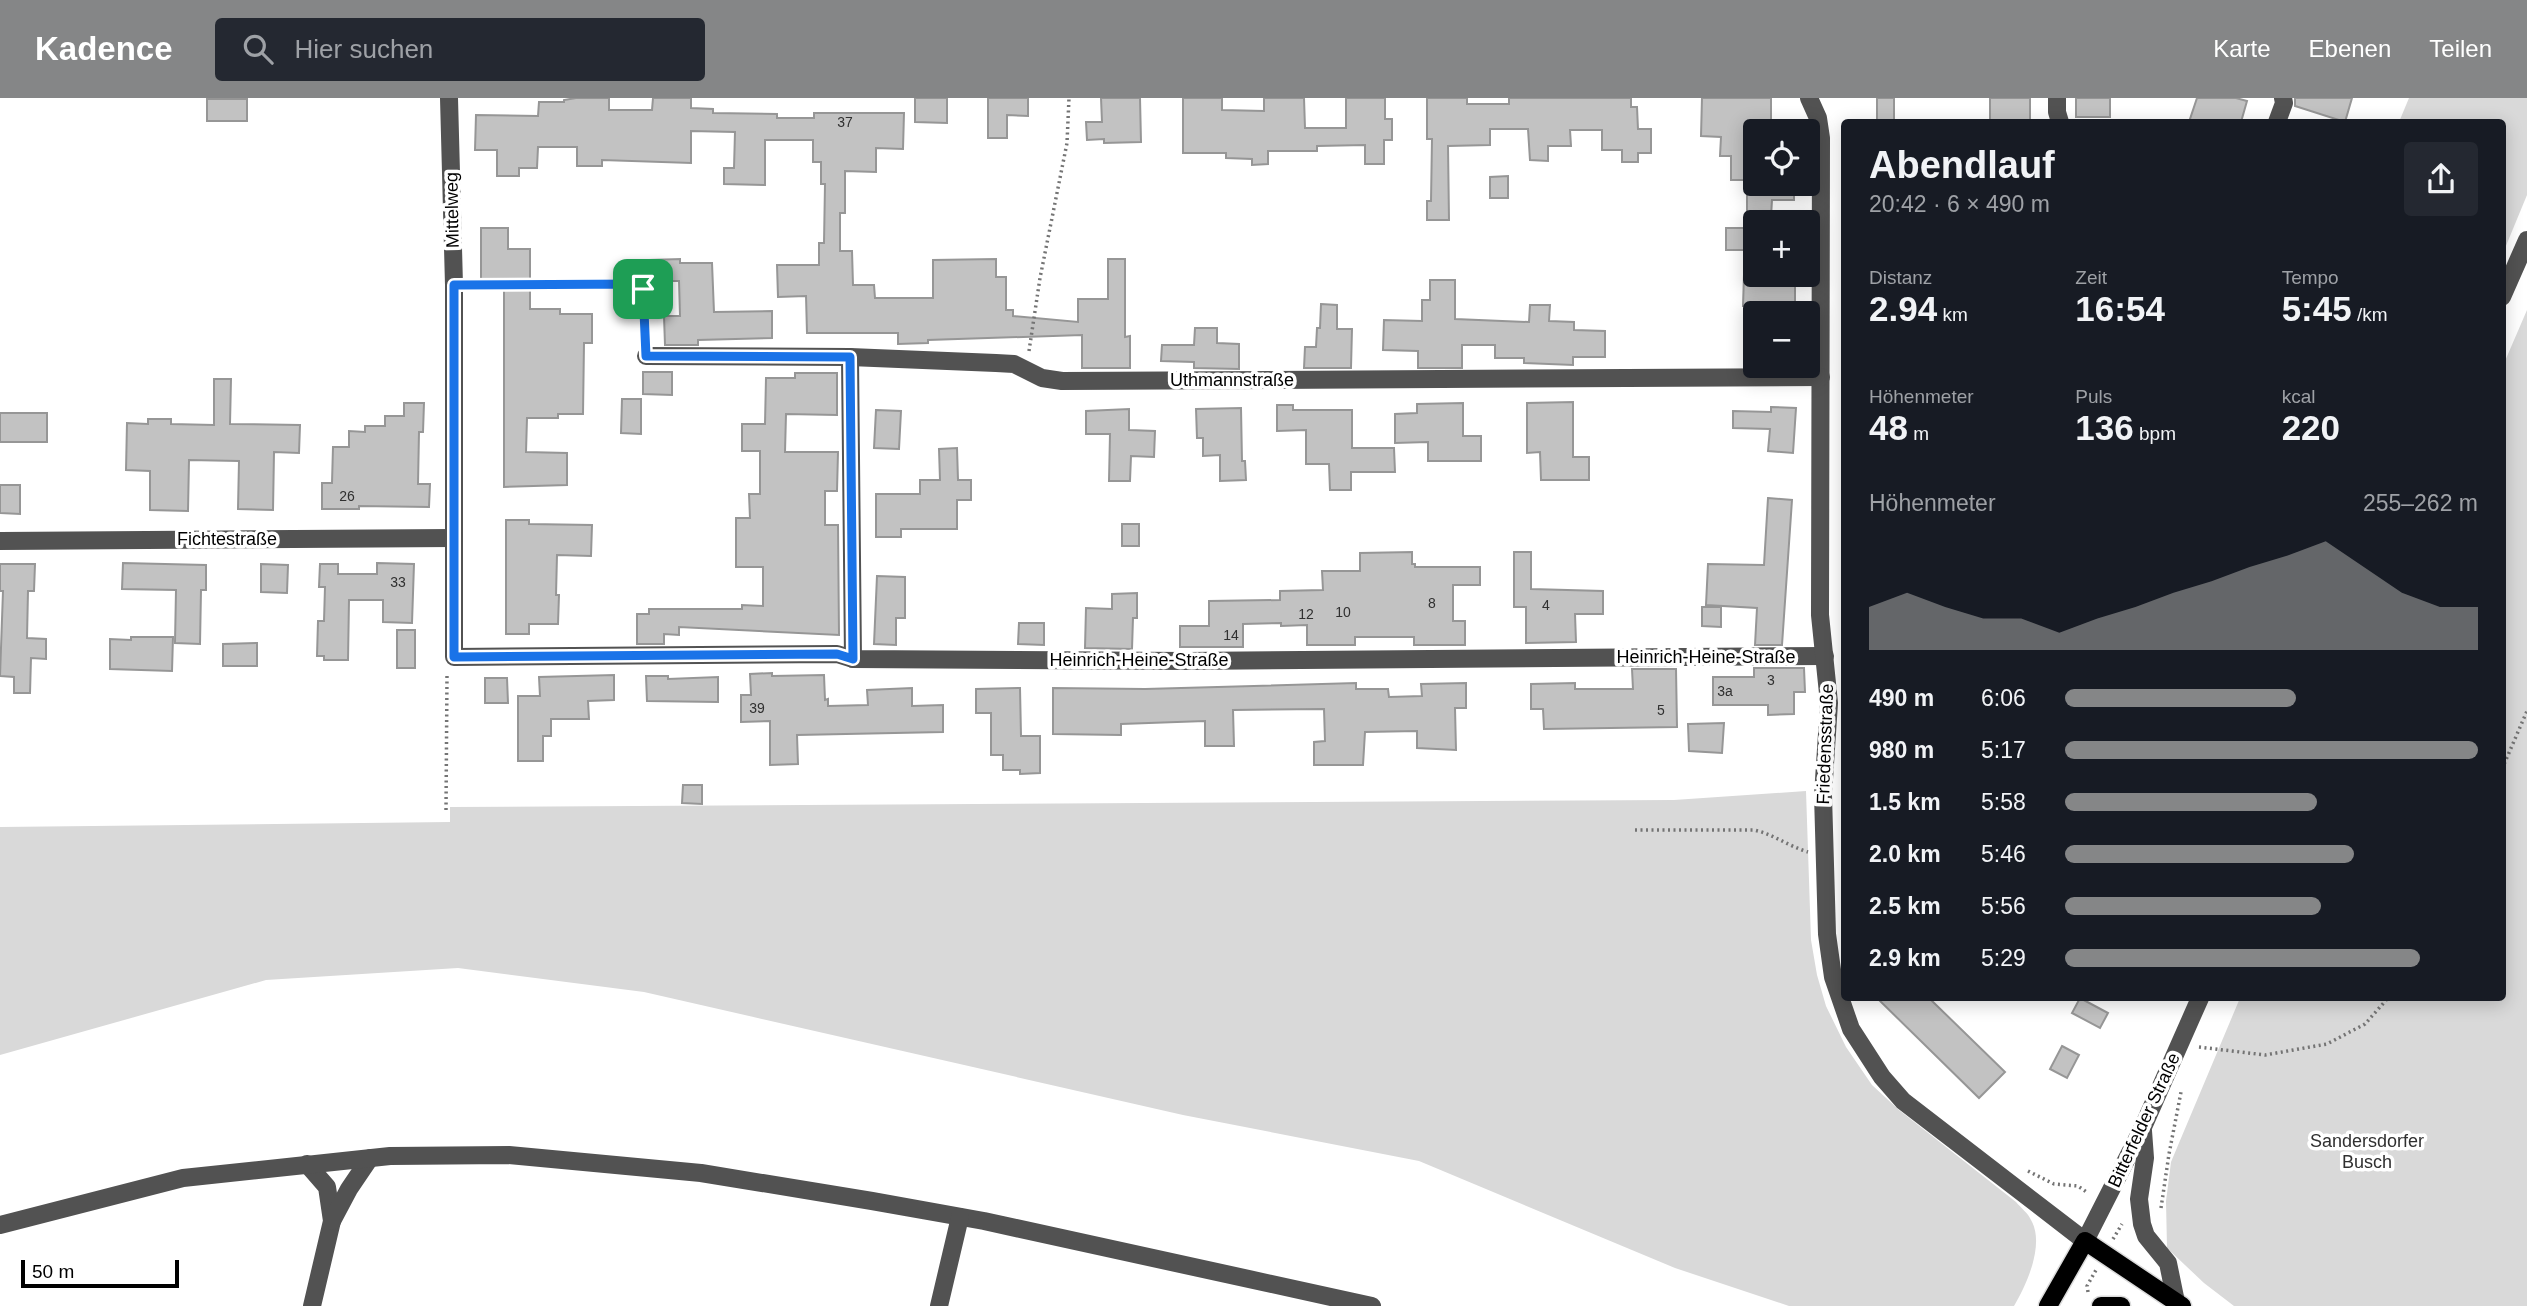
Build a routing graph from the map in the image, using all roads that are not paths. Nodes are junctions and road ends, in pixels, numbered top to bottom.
1 (449, 98) edge
2 (1809, 98) edge
3 (2057, 98) edge
4 (2283, 98) edge
5 (2059, 119) edge
6 (2278, 119) edge
7 (2527, 240) edge
8 (2506, 288) edge
9 (646, 356) road end
10 (850, 357) junction
11 (1821, 377) junction
12 (454, 538) junction
13 (0, 541) edge
14 (1825, 656) junction
15 (454, 657) joint
16 (853, 659) junction
17 (1837, 703) edge
18 (1841, 1000) edge
19 (1841, 1001) edge
20 (2199, 1001) edge
21 (2143, 1128) junction
22 (370, 1158) junction
23 (307, 1164) junction
24 (960, 1217) junction
25 (332, 1221) junction
26 (0, 1226) edge
27 (2085, 1241) junction
28 (2179, 1304) edge
29 (312, 1306) edge
30 (939, 1306) edge
31 (1372, 1306) edge
32 (2048, 1306) edge
33 (2101, 1306) edge
34 (2121, 1306) edge

1 - 12 street, Mittelweg
2 - 11 street, Friedensstraße
3 - 5 street
4 - 6 street
7 - 8 street
9 - 10 street, Uthmannstraße
10 - 11 street, Uthmannstraße
10 - 16 street
11 - 14 street, Friedensstraße
12 - 13 street, Fichtestraße
12 - 15 street, Mittelweg
14 - 16 street, Heinrich-Heine-Straße
14 - 17 street, Friedensstraße
15 - 16 street, Heinrich-Heine-Straße
17 - 18 street, Friedensstraße
19 - 27 street, Friedensstraße
20 - 21 street, Bitterfelder Straße
21 - 27 street, Bitterfelder Straße
21 - 28 street
22 - 23 street
22 - 24 street
22 - 25 street
23 - 25 street
23 - 26 street
24 - 30 street
24 - 31 street
25 - 29 street
27 - 28 main road
27 - 32 main road
33 - 34 main road

